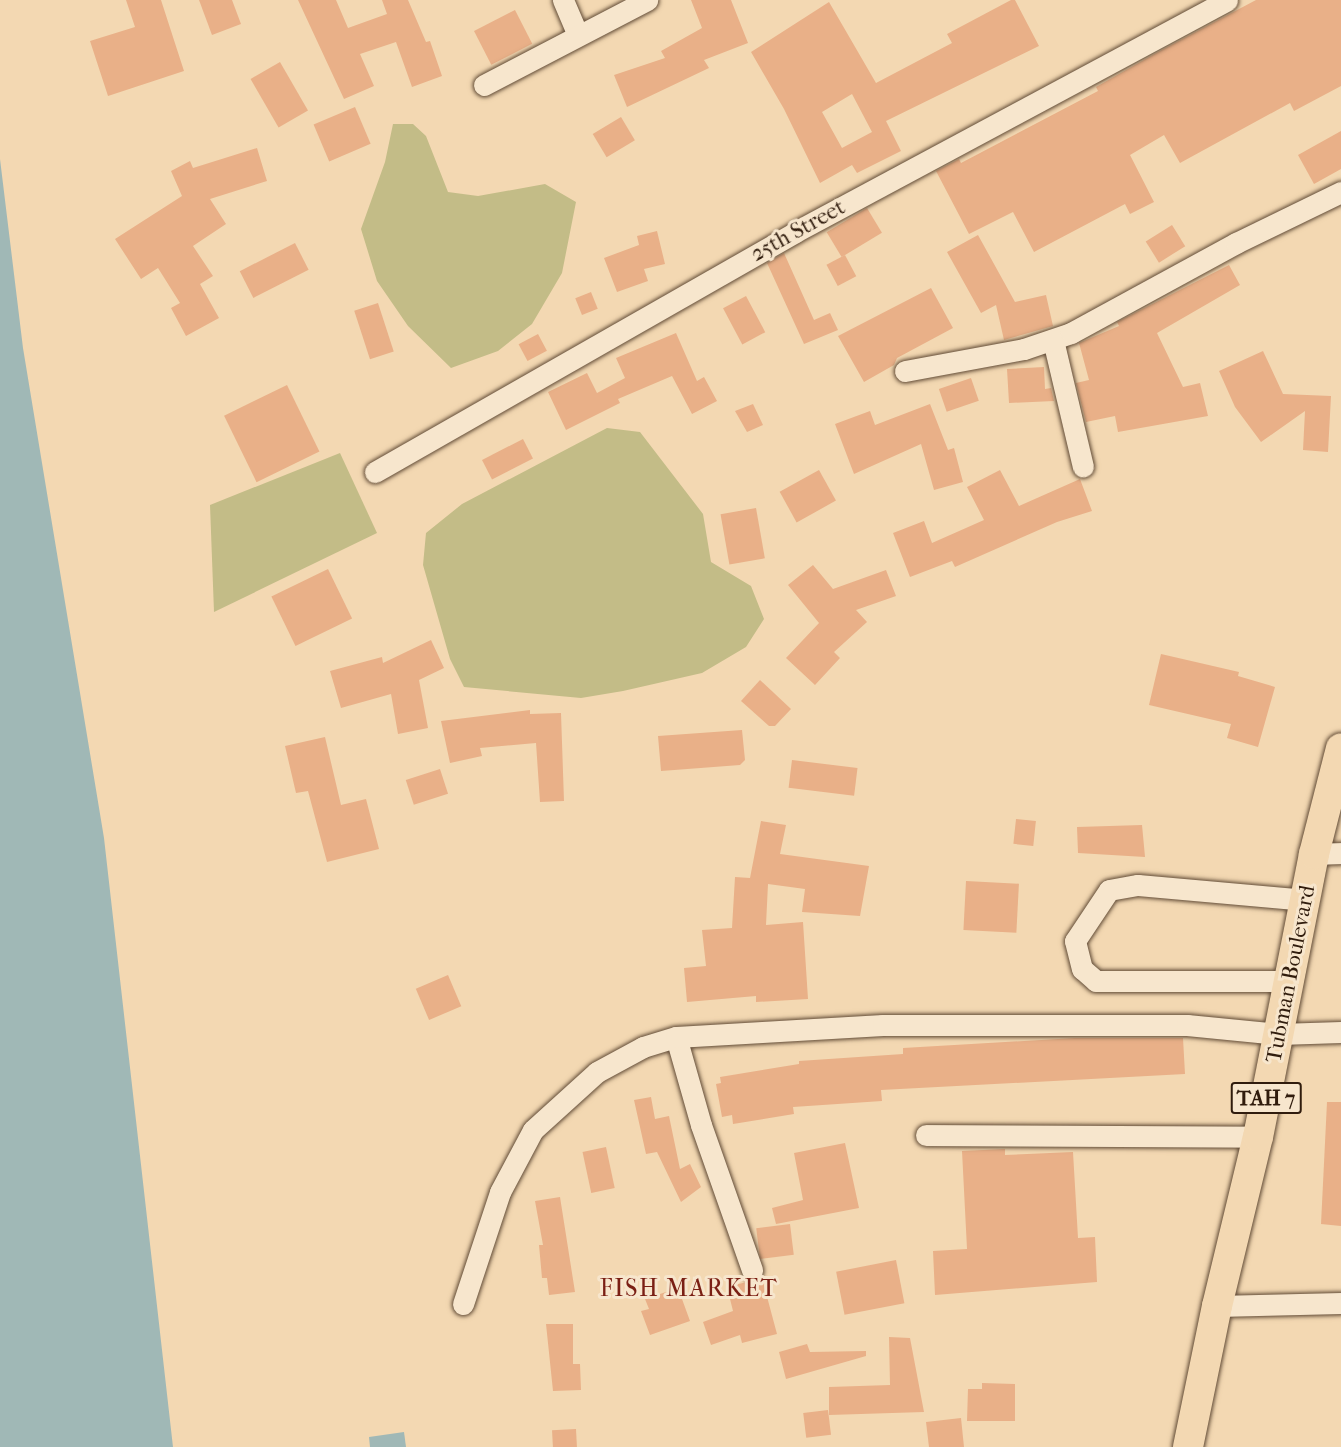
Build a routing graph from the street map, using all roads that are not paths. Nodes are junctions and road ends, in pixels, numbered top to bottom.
1 (563, 0) edge
2 (647, 0) edge
3 (1227, 0) edge
4 (577, 33) junction
5 (484, 85) dead end
6 (1341, 192) edge
7 (1053, 340) junction
8 (905, 371) dead end
9 (1083, 467) dead end
10 (375, 472) dead end
11 (1341, 748) edge
12 (1328, 853) edge
13 (1306, 900) junction
14 (1288, 981) junction
15 (1341, 1032) edge
16 (1279, 1034) junction
17 (676, 1037) junction
18 (926, 1135) dead end
19 (1258, 1137) junction
20 (752, 1270) dead end
21 (1341, 1302) edge
22 (463, 1304) dead end
23 (1217, 1306) junction
24 (1188, 1447) edge

1 - 4 street
2 - 4 street
3 - 10 street, 25th Street
4 - 5 street
6 - 7 street
7 - 8 street
7 - 9 street
11 - 12 highway, Tubman Boulevard / TAH 7
12 - 13 highway, Tubman Boulevard / TAH 7
13 - 14 highway, Tubman Boulevard / TAH 7
13 - 14 street
14 - 16 highway, Tubman Boulevard / TAH 7
15 - 16 street
16 - 17 street
16 - 19 highway, Tubman Boulevard / TAH 7
17 - 20 street
17 - 22 street
18 - 19 street
19 - 23 highway, Tubman Boulevard / TAH 7
21 - 23 street
23 - 24 highway, Tubman Boulevard / TAH 7

